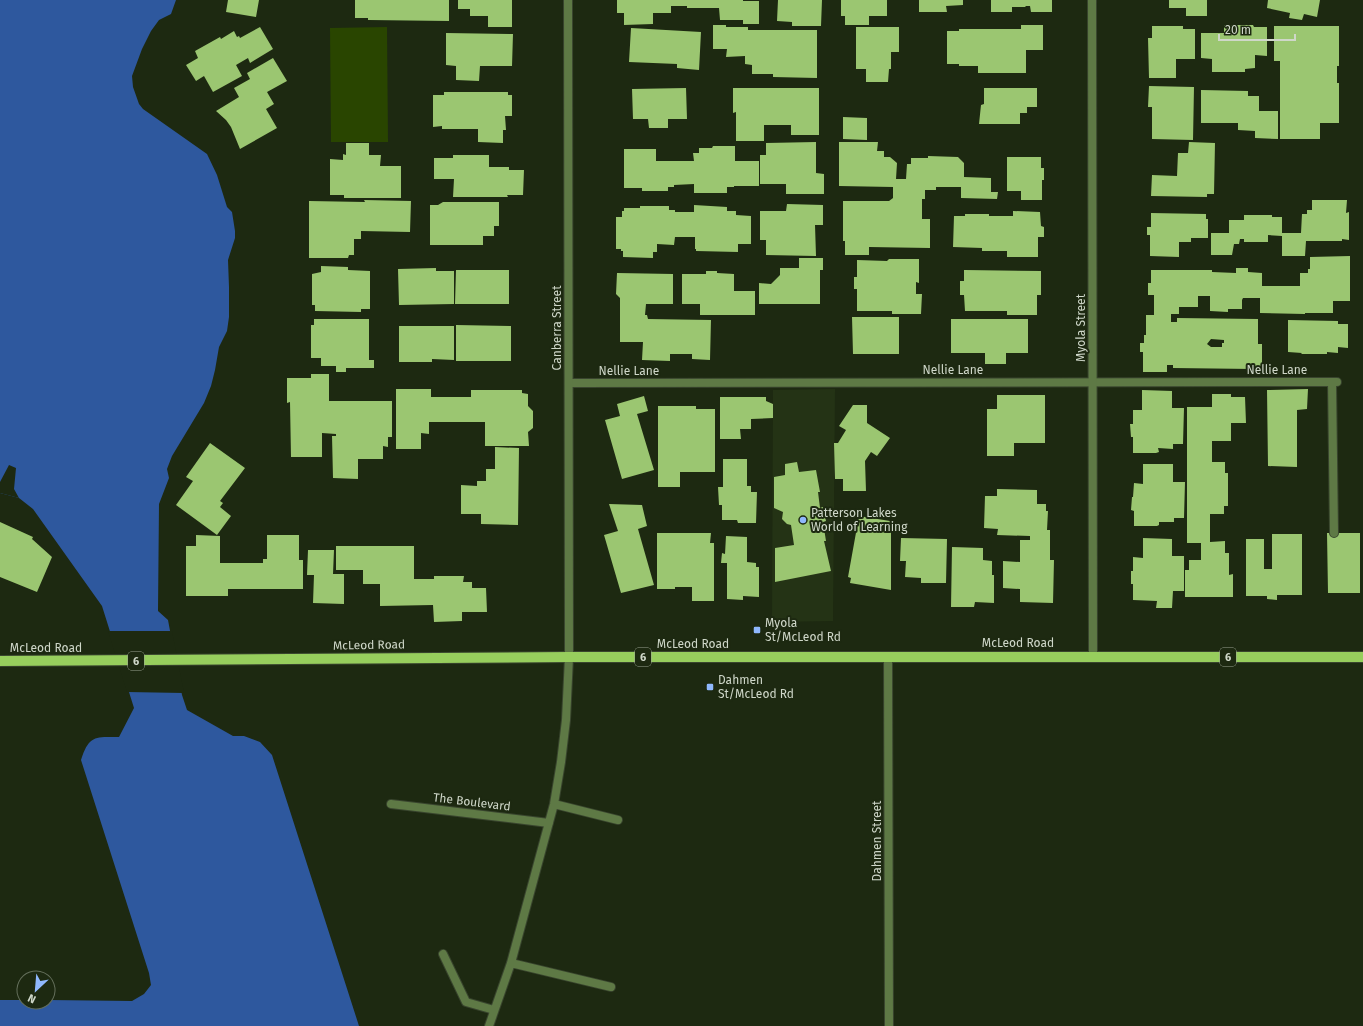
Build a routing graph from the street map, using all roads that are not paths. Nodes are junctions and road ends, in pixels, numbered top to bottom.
1 (568, 0) edge
2 (1092, 0) edge
3 (1093, 382) junction
4 (569, 383) junction
5 (1334, 533) dead end
6 (888, 656) junction
7 (569, 657) junction
8 (1093, 657) junction
9 (1363, 657) edge
10 (0, 661) edge
11 (391, 804) dead end
12 (554, 804) junction
13 (618, 820) dead end
14 (549, 823) junction
15 (443, 954) dead end
16 (511, 963) junction
17 (611, 987) dead end
18 (494, 1010) junction
19 (489, 1026) edge
20 (889, 1026) edge

1 - 4 street, Canberra Street
2 - 3 street, Myola Street
3 - 4 street, Nellie Lane
3 - 5 street, Nellie Lane
3 - 8 street, Myola Street
4 - 7 street, Canberra Street
6 - 7 main road, McLeod Road / 6
6 - 8 main road, McLeod Road / 6
6 - 20 street, Dahmen Street
7 - 10 main road, McLeod Road / 6
7 - 12 street
8 - 9 main road, McLeod Road / 6
11 - 14 street, The Boulevard
12 - 13 street
12 - 14 street
14 - 16 street
15 - 18 street
16 - 17 street
16 - 18 street
18 - 19 street

